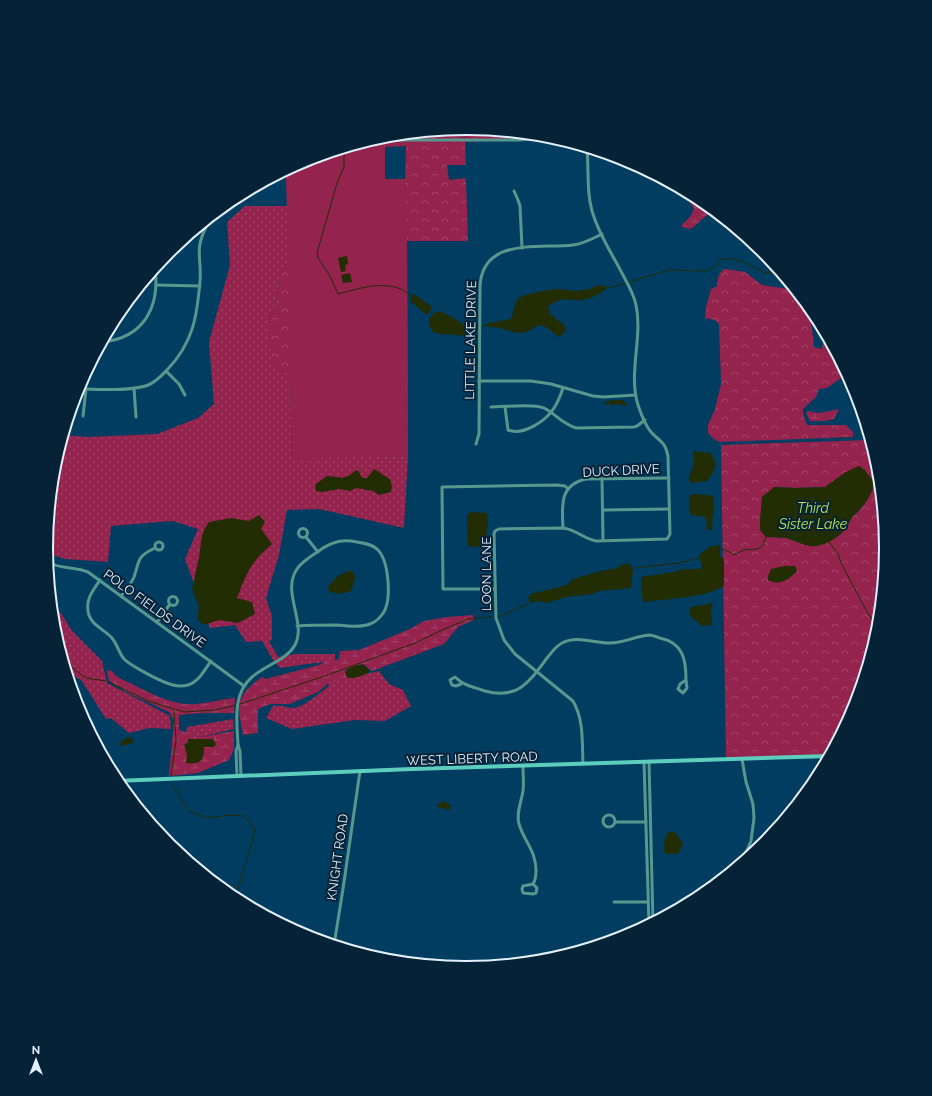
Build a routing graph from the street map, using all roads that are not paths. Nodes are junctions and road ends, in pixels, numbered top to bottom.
1 (405, 140) edge
2 (523, 140) edge
3 (587, 153) edge
4 (514, 191) dead end
5 (206, 227) dead end
6 (602, 234) junction
7 (522, 248) junction
8 (156, 275) edge
9 (157, 285) junction
10 (200, 286) junction
11 (108, 340) edge
12 (166, 371) junction
13 (479, 381) junction
14 (562, 387) junction
15 (134, 388) junction
16 (86, 389) joint
17 (185, 395) dead end
18 (636, 395) junction
19 (491, 407) dead end
20 (505, 407) junction
21 (550, 412) junction
22 (83, 416) dead end
23 (136, 417) dead end
24 (645, 420) junction
25 (476, 444) dead end
26 (669, 478) junction
27 (602, 479) junction
28 (568, 488) junction
29 (669, 508) junction
30 (603, 510) junction
31 (563, 528) junction
32 (306, 537) dead end
33 (603, 540) junction
34 (155, 548) dead end
35 (318, 552) junction
36 (54, 564) edge
37 (100, 580) junction
38 (495, 589) junction
39 (121, 596) junction
40 (170, 604) dead end
41 (157, 622) junction
42 (297, 626) junction
43 (211, 661) junction
44 (537, 671) junction
45 (686, 680) dead end
46 (461, 684) junction
47 (244, 686) junction
48 (823, 756) edge
49 (742, 759) junction
50 (647, 762) junction
51 (583, 764) junction
52 (522, 766) junction
53 (360, 771) junction
54 (239, 776) junction
55 (125, 781) edge
56 (616, 822) junction
57 (648, 822) junction
58 (748, 850) edge
59 (533, 884) junction
60 (614, 902) dead end
61 (650, 902) junction
62 (652, 916) edge
63 (649, 918) edge
64 (335, 940) edge

1 - 2 street
3 - 6 street
4 - 7 street
5 - 10 street
6 - 7 street, LITTLE LAKE DRIVE
6 - 18 street
7 - 13 street, LITTLE LAKE DRIVE
8 - 9 street
9 - 10 street
9 - 11 street
10 - 12 street
12 - 15 street
12 - 17 street
13 - 14 street
13 - 25 street, LITTLE LAKE DRIVE
14 - 18 street
14 - 21 street
15 - 16 street
15 - 23 street
16 - 22 street
18 - 24 street
19 - 20 street
20 - 21 street
20 - 21 street
21 - 24 street
24 - 26 street
26 - 27 street, DUCK DRIVE
26 - 29 street
27 - 28 street, DUCK DRIVE
27 - 30 street
28 - 31 street, DUCK DRIVE
28 - 38 street
29 - 30 street
29 - 33 street, LOON LANE
30 - 33 street
31 - 33 street, LOON LANE
31 - 38 street, LOON LANE
32 - 35 street
34 - 39 street
35 - 42 street
35 - 42 street
36 - 37 street, POLO FIELDS DRIVE
37 - 39 street, POLO FIELDS DRIVE
37 - 43 street
38 - 44 street, LOON LANE
39 - 41 street, POLO FIELDS DRIVE
40 - 41 street
41 - 43 street, POLO FIELDS DRIVE
42 - 47 street
43 - 47 street, POLO FIELDS DRIVE
44 - 45 street
44 - 46 street
44 - 51 street, LOON LANE
46 - 46 street
47 - 54 street
48 - 49 main road, WEST LIBERTY ROAD
49 - 50 main road, WEST LIBERTY ROAD
49 - 58 street
50 - 51 main road, WEST LIBERTY ROAD
50 - 57 street
51 - 52 main road, WEST LIBERTY ROAD
52 - 53 main road, WEST LIBERTY ROAD
52 - 59 street
53 - 54 main road, WEST LIBERTY ROAD
53 - 64 street, KNIGHT ROAD
54 - 55 main road, WEST LIBERTY ROAD
56 - 56 street
56 - 57 street
57 - 61 street
59 - 59 street
60 - 61 street
61 - 62 street
61 - 63 street

